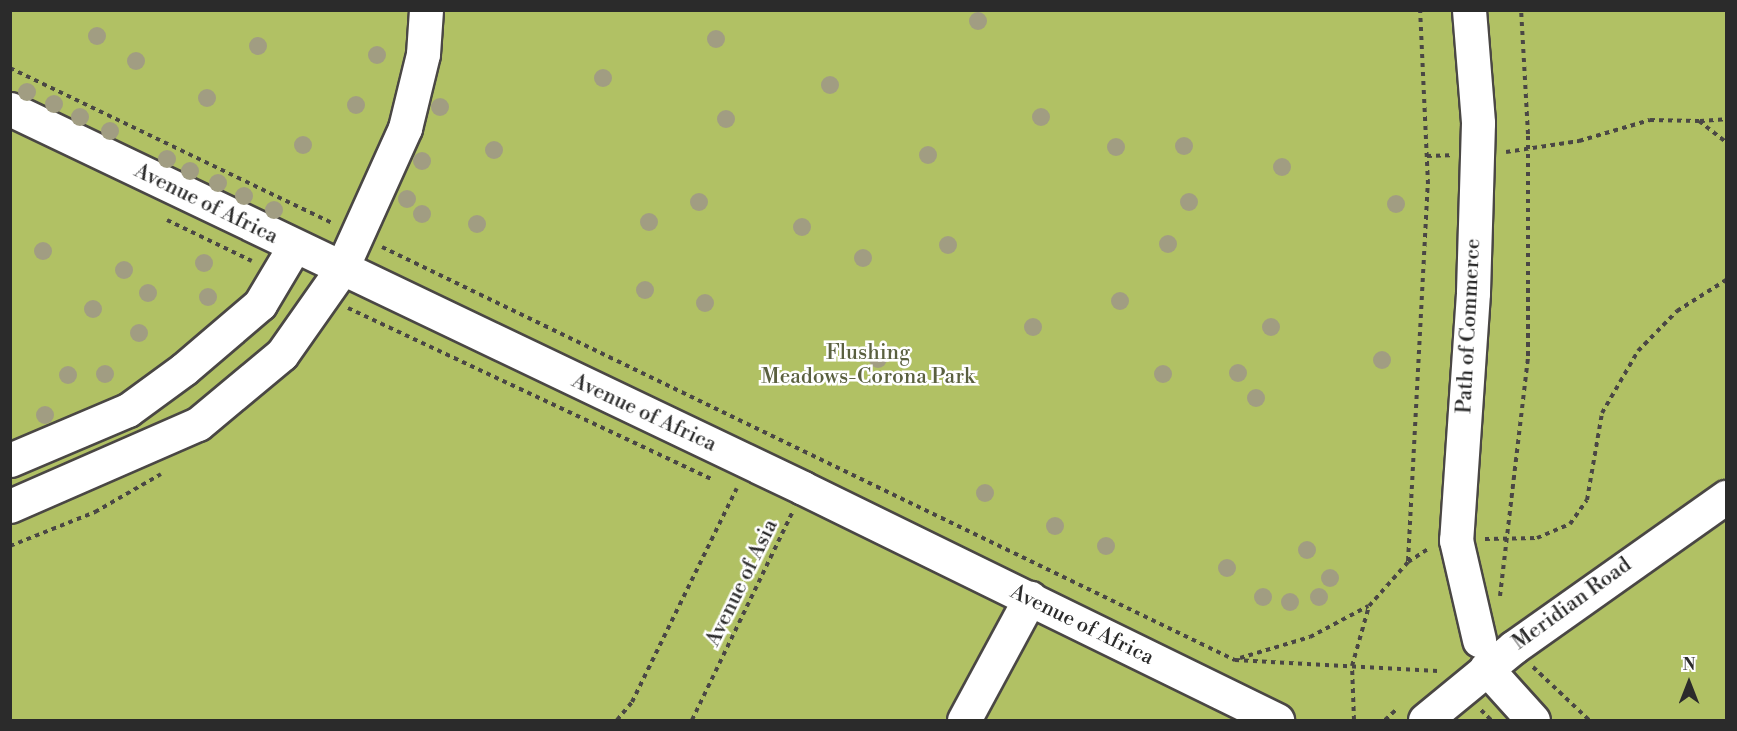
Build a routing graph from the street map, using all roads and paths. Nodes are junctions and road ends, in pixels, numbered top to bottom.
1 (426, 10) edge
2 (1420, 10) edge
3 (1469, 10) edge
4 (1521, 10) edge
5 (10, 68) edge
6 (10, 109) edge
7 (1726, 118) edge
8 (1699, 121) junction
9 (1726, 142) edge
10 (1528, 150) junction
11 (1478, 153) junction
12 (1427, 156) junction
13 (160, 216) dead end
14 (358, 236) junction
15 (286, 260) junction
16 (341, 270) junction
17 (1726, 280) edge
18 (322, 296) junction
19 (764, 434) junction
20 (818, 458) junction
21 (10, 460) edge
22 (743, 477) junction
23 (714, 481) dead end
24 (725, 486) dead end
25 (745, 495) dead end
26 (1726, 497) edge
27 (797, 502) junction
28 (10, 506) edge
29 (782, 512) dead end
30 (802, 522) dead end
31 (1505, 539) junction
32 (1456, 540) junction
33 (1408, 562) junction
34 (1030, 598) junction
35 (1500, 605) dead end
36 (1369, 606) junction
37 (1482, 654) junction
38 (1235, 660) junction
39 (1526, 661) dead end
40 (1352, 666) junction
41 (1448, 677) dead end
42 (1219, 693) junction
43 (618, 720) edge
44 (692, 720) edge
45 (964, 720) edge
46 (1277, 720) edge
47 (1354, 720) edge
48 (1425, 720) edge
49 (1533, 720) edge
50 (1589, 720) edge

1 - 14 street
2 - 12 path
3 - 11 street, Path of Commerce
4 - 10 path
5 - 14 path
6 - 15 street, Avenue of Africa
7 - 8 path
8 - 9 path
8 - 10 path
10 - 11 path
10 - 31 path
11 - 12 path
11 - 32 street, Path of Commerce
12 - 33 path
13 - 15 path
14 - 16 street
14 - 19 path
15 - 16 street, Avenue of Africa
15 - 21 street
16 - 18 street
16 - 22 street, Avenue of Africa
17 - 31 path
18 - 23 path
18 - 28 street
19 - 20 path
19 - 22 path
20 - 27 path, Avenue of Asia
20 - 38 path
22 - 24 path
22 - 25 path
22 - 27 street, Avenue of Africa
22 - 43 path
26 - 37 street, Meridian Road
27 - 29 path
27 - 30 path
27 - 34 street, Avenue of Africa
27 - 44 path, Avenue of Asia
31 - 32 path
31 - 35 path
32 - 33 path
32 - 37 street, Path of Commerce
33 - 36 path
34 - 42 street, Avenue of Africa
34 - 45 street
36 - 38 path
36 - 40 path
37 - 48 street, Meridian Road
37 - 49 street
38 - 40 path
38 - 42 path
39 - 50 path
40 - 41 path
40 - 47 path
42 - 46 street, Avenue of Africa

